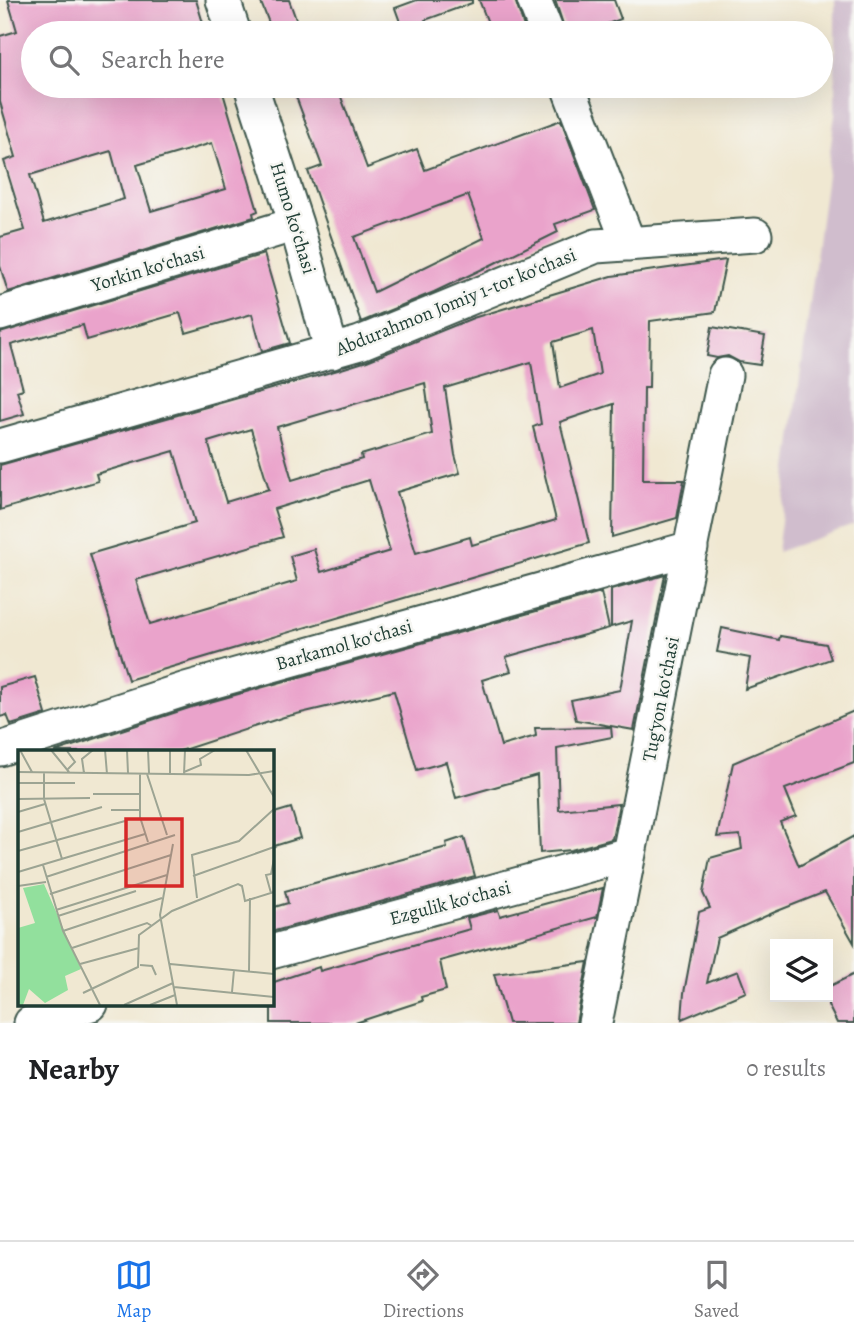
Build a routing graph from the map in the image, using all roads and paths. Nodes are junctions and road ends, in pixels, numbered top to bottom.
1 (223, 0) edge
2 (534, 0) edge
3 (230, 21) edge
4 (542, 21) edge
5 (255, 98) edge
6 (573, 98) edge
7 (296, 224) junction
8 (755, 235) dead end
9 (629, 244) junction
10 (0, 314) edge
11 (331, 352) junction
12 (725, 375) dead end
13 (0, 446) edge
14 (691, 548) junction
15 (0, 750) edge
16 (629, 854) junction
17 (273, 951) edge
18 (85, 1006) edge
19 (31, 1023) edge
20 (595, 1023) edge

1 - 3 street
2 - 4 street
5 - 7 street, Humo koʻchasi
6 - 9 street
7 - 10 street, Yorkin koʻchasi
7 - 11 street, Humo koʻchasi
8 - 9 street, Abdurahmon Jomiy 1-tor koʻchasi
9 - 11 street, Abdurahmon Jomiy 1-tor koʻchasi
11 - 13 street, Abdurahmon Jomiy 1-tor koʻchasi
12 - 14 street, Tugʻyon koʻchasi
14 - 15 street, Barkamol koʻchasi
14 - 16 street, Tugʻyon koʻchasi
16 - 17 street, Ezgulik koʻchasi
16 - 20 street, Tugʻyon koʻchasi
18 - 19 street

